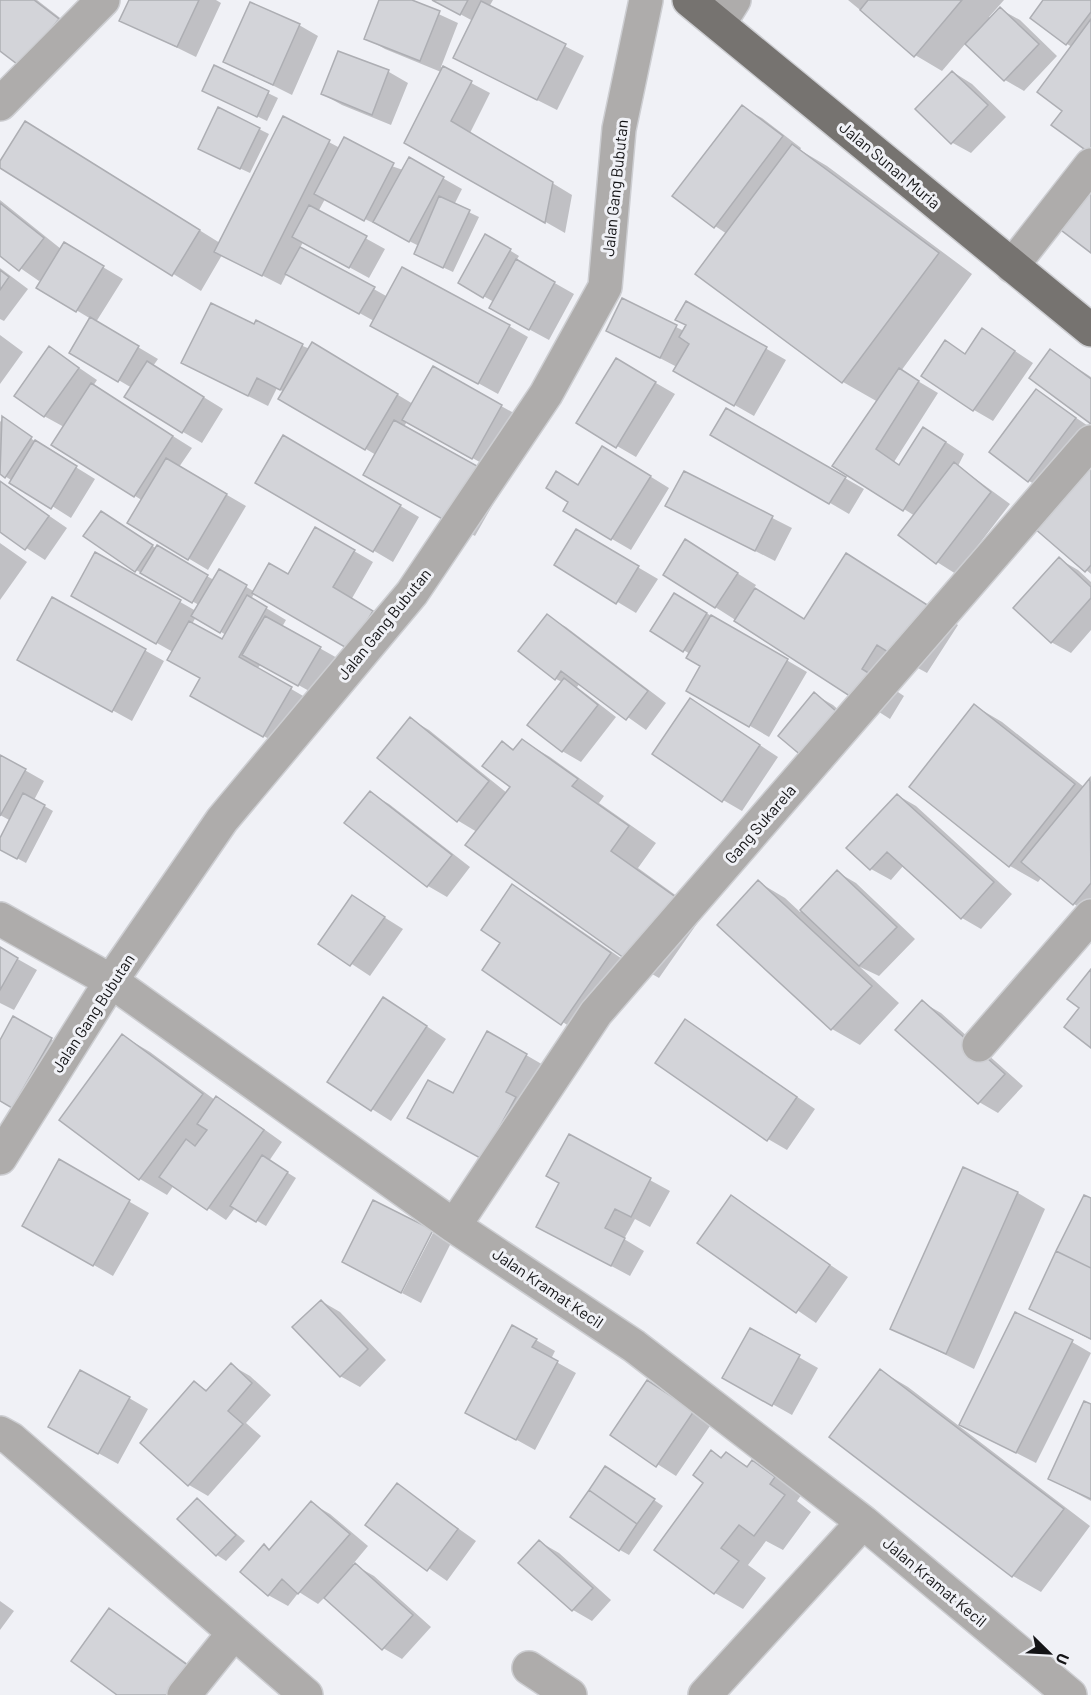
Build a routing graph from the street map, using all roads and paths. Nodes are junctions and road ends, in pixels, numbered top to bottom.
1 (103, 0) edge
2 (646, 0) edge
3 (689, 0) edge
4 (727, 12) edge
5 (0, 104) edge
6 (1091, 165) edge
7 (1012, 266) junction
8 (1091, 330) edge
9 (1091, 442) edge
10 (1091, 916) edge
11 (0, 918) edge
12 (111, 981) junction
13 (979, 1045) dead end
14 (0, 1158) edge
15 (454, 1226) junction
16 (4, 1442) edge
17 (863, 1522) junction
18 (233, 1634) junction
19 (529, 1668) dead end
20 (184, 1695) edge
21 (306, 1695) edge
22 (570, 1695) edge
23 (705, 1695) edge
24 (1070, 1695) edge

1 - 5 street
2 - 12 street, Jalan Gang Bubutan
3 - 4 main road, Jalan Sunan Muria
4 - 7 main road, Jalan Sunan Muria
6 - 7 street
7 - 8 main road, Jalan Sunan Muria
9 - 15 street, Gang Sukarela
10 - 13 street
11 - 12 street, Jalan Kramat Kecil
12 - 14 street, Jalan Gang Bubutan
12 - 15 street, Jalan Kramat Kecil
15 - 17 street, Jalan Kramat Kecil
16 - 18 street
17 - 23 street
17 - 24 street, Jalan Kramat Kecil
18 - 20 street
18 - 21 street
19 - 22 street

